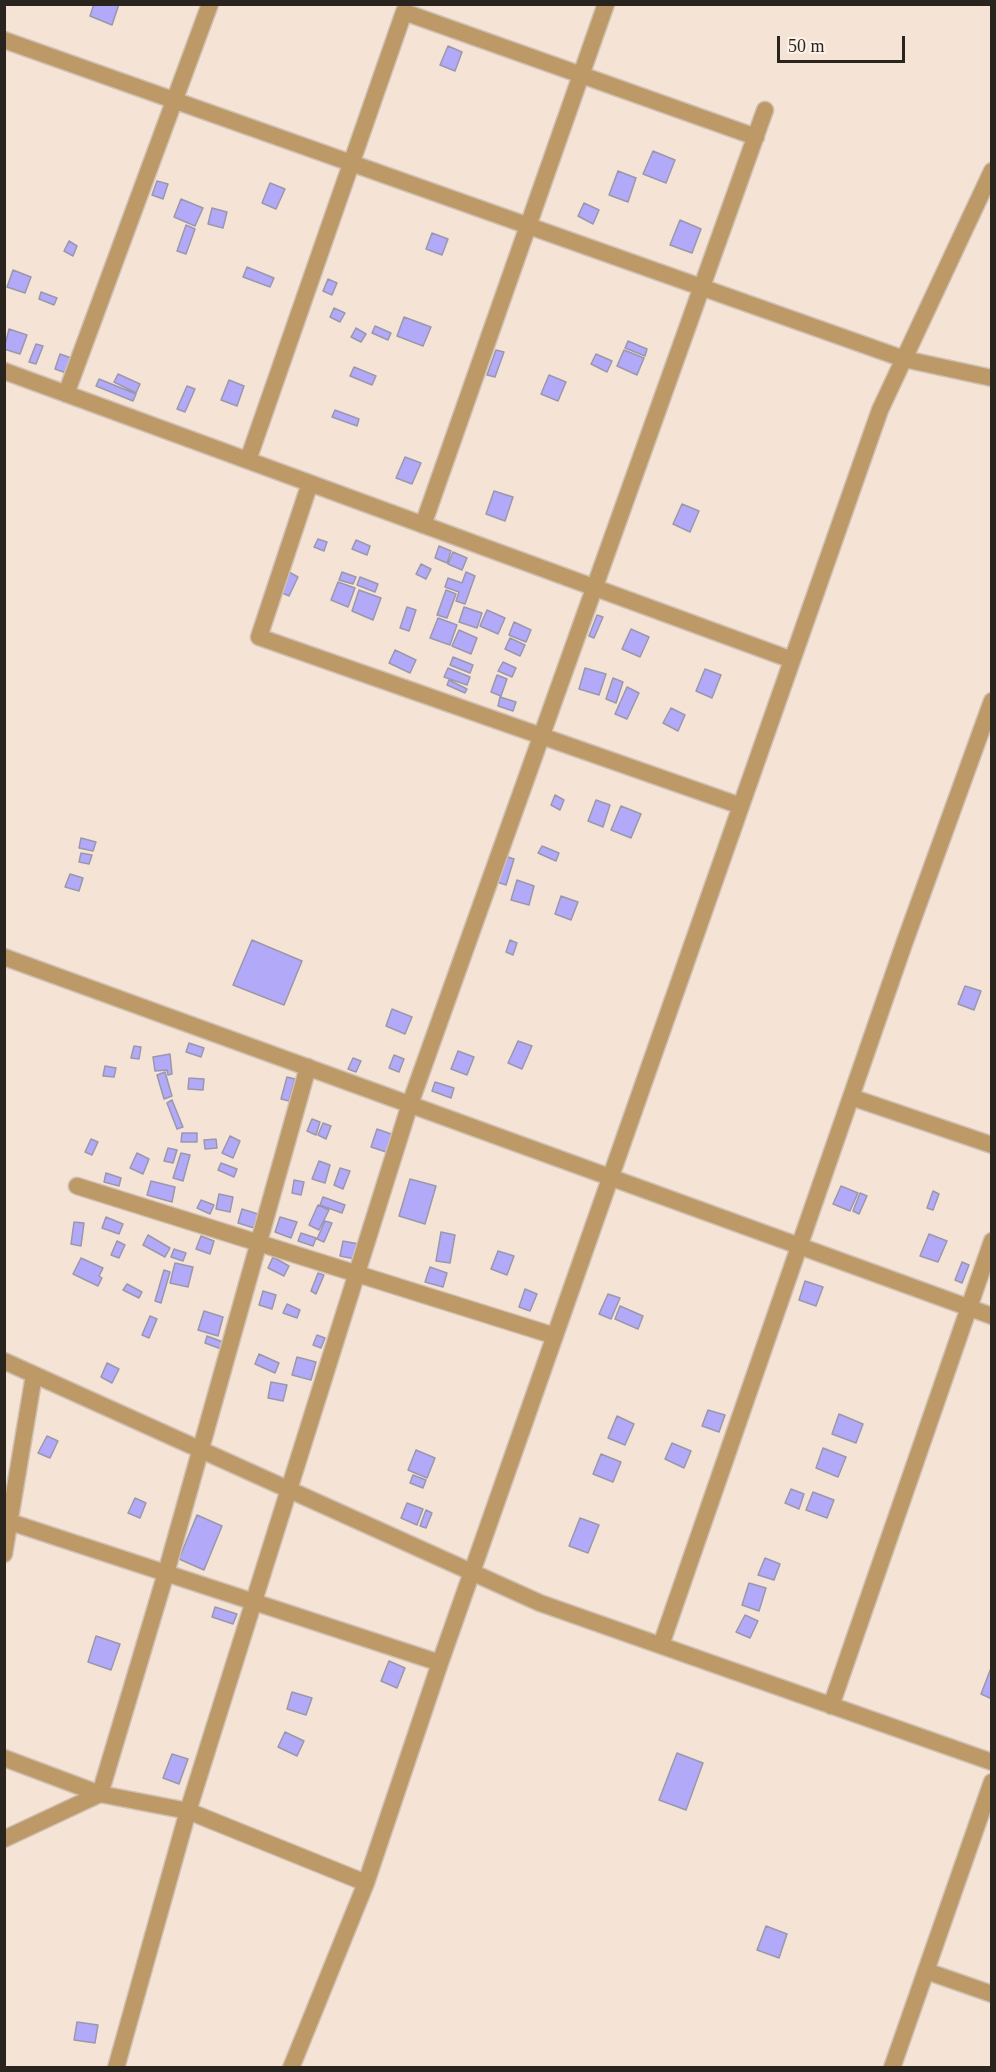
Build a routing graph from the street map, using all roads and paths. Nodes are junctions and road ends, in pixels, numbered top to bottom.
1 (210, 4) edge
2 (606, 4) edge
3 (4, 40) edge
4 (581, 75) junction
5 (175, 101) junction
6 (765, 111) dead end
7 (756, 137) junction
8 (351, 163) junction
9 (992, 171) edge
10 (529, 226) junction
11 (702, 287) junction
12 (904, 359) junction
13 (4, 371) edge
14 (992, 378) edge
15 (66, 394) junction
16 (248, 460) junction
17 (310, 483) junction
18 (423, 525) junction
19 (595, 588) junction
20 (792, 660) junction
21 (992, 701) edge
22 (987, 725) edge
23 (542, 736) junction
24 (741, 806) junction
25 (4, 957) edge
26 (308, 1067) junction
27 (851, 1097) junction
28 (410, 1104) junction
29 (992, 1146) edge
30 (611, 1176) junction
31 (77, 1186) dead end
32 (992, 1241) edge
33 (258, 1243) junction
34 (799, 1246) junction
35 (357, 1274) junction
36 (968, 1308) junction
37 (992, 1316) edge
38 (555, 1336) junction
39 (4, 1361) edge
40 (34, 1375) junction
41 (200, 1450) junction
42 (289, 1490) junction
43 (7, 1521) edge
44 (4, 1554) edge
45 (472, 1572) junction
46 (166, 1573) junction
47 (254, 1602) junction
48 (661, 1645) junction
49 (440, 1663) junction
50 (831, 1706) junction
51 (4, 1758) edge
52 (992, 1762) edge
53 (992, 1782) edge
54 (100, 1794) junction
55 (188, 1811) junction
56 (4, 1839) edge
57 (366, 1883) junction
58 (926, 1971) junction
59 (992, 1994) edge
60 (116, 2067) edge
61 (291, 2067) edge
62 (892, 2067) edge

1 - 5 street
2 - 4 street
3 - 5 street
4 - 7 street
4 - 8 street
4 - 10 street
5 - 8 street
5 - 15 street
6 - 7 street
7 - 11 street
8 - 10 street
8 - 16 street
9 - 12 street
10 - 11 street
10 - 18 street
11 - 12 street
11 - 19 street
12 - 14 street
12 - 20 street
13 - 15 street
15 - 16 street
16 - 17 street
17 - 18 street
17 - 23 street
18 - 19 street
19 - 20 street
19 - 23 street
20 - 24 street
21 - 22 street
22 - 27 street
23 - 24 street
23 - 28 street
24 - 30 street
25 - 26 street
26 - 28 street
26 - 33 street
27 - 29 street
27 - 34 street
28 - 30 street
28 - 35 street
30 - 34 street
30 - 38 street
31 - 33 street
32 - 36 street
33 - 35 street
33 - 41 street
34 - 36 street
34 - 48 street
35 - 38 street
35 - 42 street
36 - 37 street
36 - 50 street
38 - 45 street
39 - 40 street
40 - 41 street
40 - 43 street
41 - 42 street
41 - 46 street
42 - 45 street
42 - 47 street
43 - 44 street
43 - 46 street
45 - 48 street
45 - 49 street
46 - 47 street
46 - 54 street
47 - 49 street
47 - 55 street
48 - 50 street
49 - 57 street
50 - 52 street
51 - 54 street
53 - 58 street
54 - 55 street
54 - 56 street
55 - 57 street
55 - 60 street
57 - 61 street
58 - 59 street
58 - 62 street

